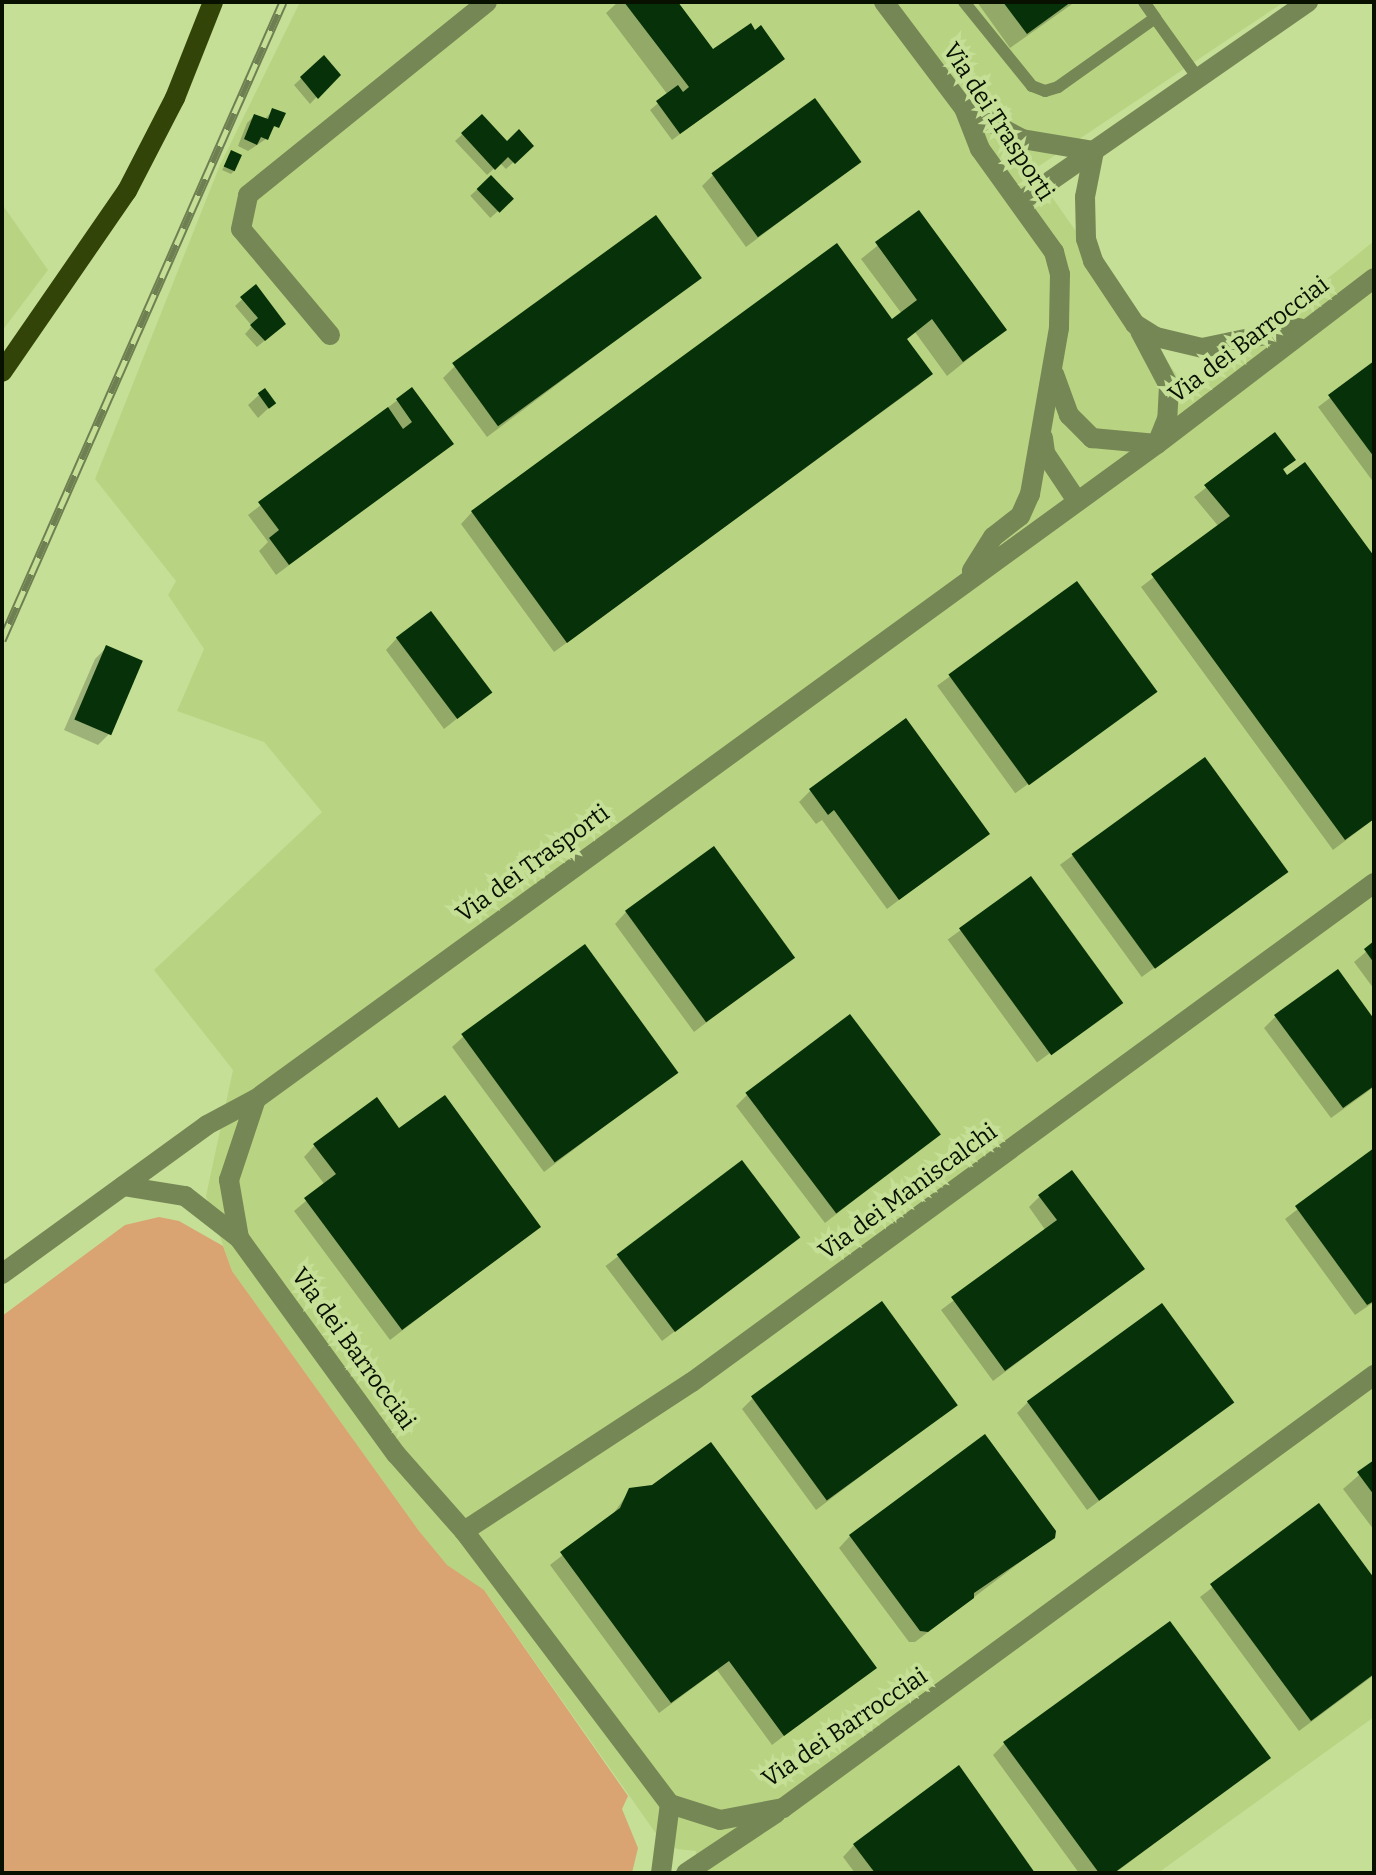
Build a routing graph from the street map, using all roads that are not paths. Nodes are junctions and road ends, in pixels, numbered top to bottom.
1 (213, 2) edge
2 (221, 2) edge
3 (487, 2) edge
4 (884, 2) edge
5 (964, 2) edge
6 (1144, 2) edge
7 (1308, 2) edge
8 (1155, 18) junction
9 (190, 64) junction
10 (1198, 78) junction
11 (964, 108) junction
12 (1094, 151) junction
13 (1020, 202) junction
14 (1374, 278) edge
15 (1135, 324) junction
16 (1309, 326) junction
17 (330, 335) dead end
18 (1053, 370) junction
19 (2, 372) edge
20 (1042, 430) junction
21 (1157, 444) junction
22 (1077, 501) junction
23 (968, 578) junction
24 (1374, 883) edge
25 (256, 1099) junction
26 (123, 1186) junction
27 (239, 1238) junction
28 (2, 1274) edge
29 (1374, 1375) edge
30 (464, 1531) junction
31 (670, 1804) junction
32 (783, 1808) junction
33 (661, 1873) edge
34 (686, 1873) edge

1 - 9 main road
2 - 9 main road
3 - 17 street
4 - 11 street, Via dei Trasporti
5 - 8 lane
6 - 8 lane
7 - 10 street
8 - 10 lane
9 - 19 main road
10 - 12 street
11 - 12 street
11 - 13 street, Via dei Trasporti
12 - 13 street
12 - 15 street, Via dei Trasporti
13 - 18 street, Via dei Trasporti
14 - 16 street, Via dei Barrocciai
15 - 16 street
15 - 21 street, Via dei Trasporti
16 - 21 street, Via dei Barrocciai
18 - 20 street, Via dei Trasporti
18 - 21 street, Via dei Trasporti
20 - 22 street, Via dei Trasporti
20 - 23 street, Via dei Trasporti
21 - 22 street, Via dei Trasporti
22 - 23 street, Via dei Trasporti
23 - 25 street, Via dei Trasporti
24 - 30 street, Via dei Maniscalchi
25 - 26 street, Via dei Trasporti
25 - 27 street, Via dei Barrocciai
26 - 27 street, Via dei Barrocciai
26 - 28 street, Via dei Trasporti
27 - 30 street, Via dei Barrocciai
29 - 32 street, Via dei Barrocciai
30 - 31 street, Via dei Barrocciai
31 - 32 street, Via dei Barrocciai
31 - 33 street
32 - 34 street

